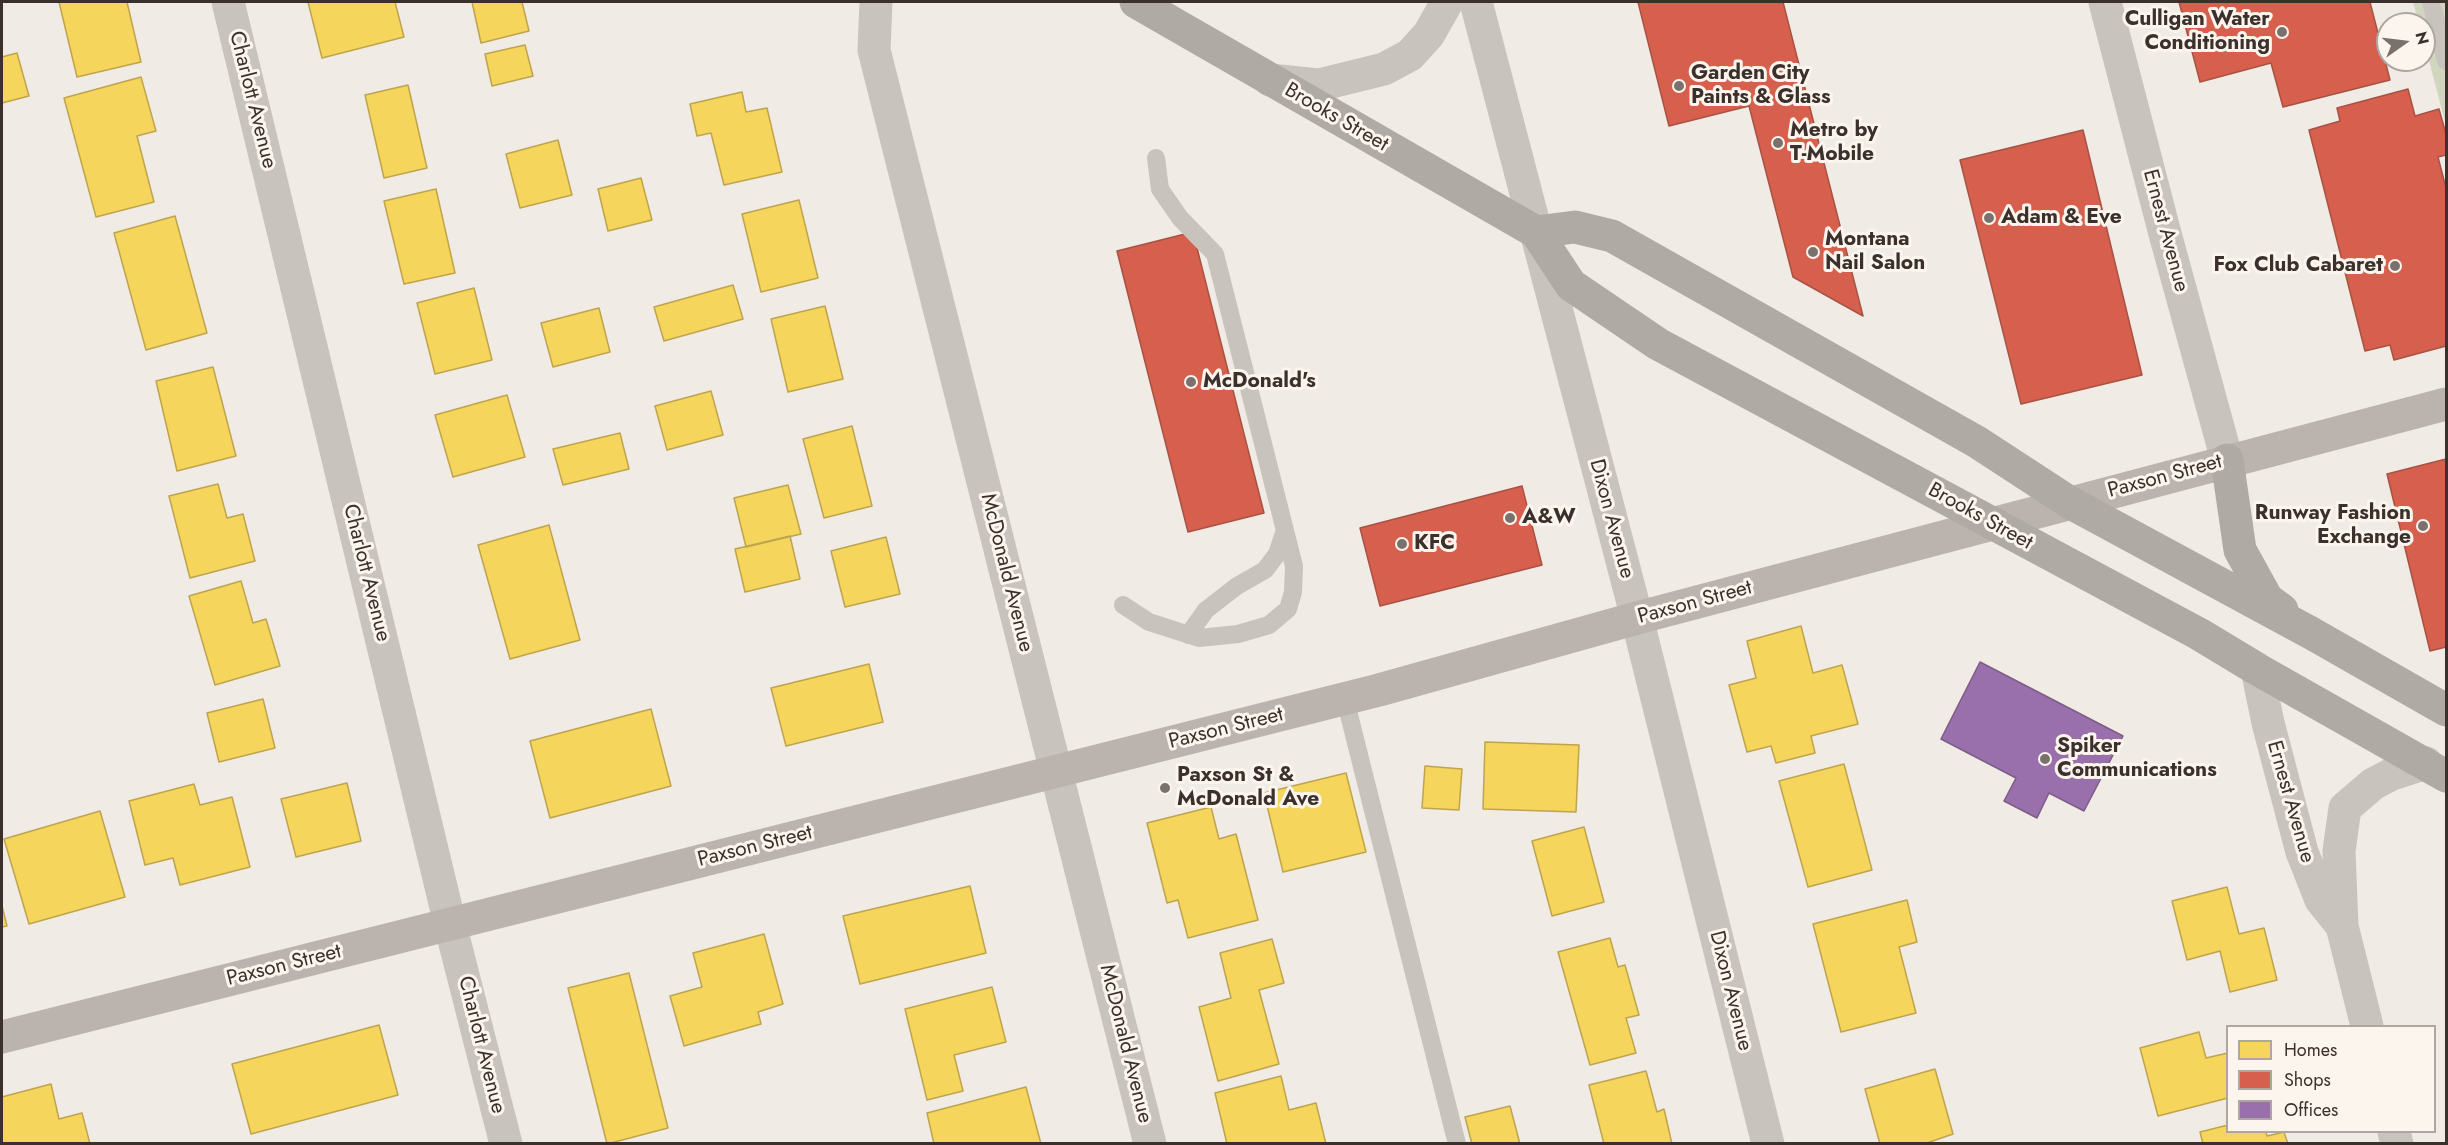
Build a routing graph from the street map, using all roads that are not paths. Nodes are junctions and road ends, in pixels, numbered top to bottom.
1 (228, 2) edge
2 (876, 2) edge
3 (1136, 2) edge
4 (1447, 2) edge
5 (1476, 2) edge
6 (2105, 2) edge
7 (2431, 2) edge
8 (2446, 61) edge
9 (1270, 80) junction
10 (1156, 158) dead end
11 (1536, 232) junction
12 (2446, 404) edge
13 (2227, 460) junction
14 (2069, 502) junction
15 (1996, 525) junction
16 (1285, 530) junction
17 (1123, 605) dead end
18 (1637, 618) junction
19 (2311, 633) junction
20 (1188, 635) junction
21 (2257, 669) junction
22 (1345, 699) junction
23 (2446, 710) edge
24 (2436, 769) edge
25 (1056, 771) junction
26 (450, 924) junction
27 (2342, 926) junction
28 (2367, 1025) edge
29 (2, 1037) edge
30 (506, 1143) edge
31 (1150, 1143) edge
32 (1457, 1143) edge
33 (1768, 1143) edge

1 - 26 street, Charlott Avenue
2 - 25 street, McDonald Avenue
3 - 9 highway, Brooks Street
4 - 9 street
5 - 11 street, Dixon Avenue
6 - 13 street, Ernest Avenue
7 - 8 lane
9 - 11 highway, Brooks Street
10 - 16 lane
11 - 14 highway
11 - 15 highway, Brooks Street
11 - 18 street, Dixon Avenue
12 - 13 street, Paxson Street
13 - 14 street, Paxson Street
13 - 19 highway
14 - 15 street, Paxson Street
14 - 19 highway
15 - 18 street, Paxson Street
15 - 21 highway, Brooks Street
16 - 20 lane
16 - 20 lane
17 - 20 lane
18 - 22 street, Paxson Street
18 - 33 street, Dixon Avenue
19 - 23 highway
21 - 24 highway, Brooks Street
21 - 27 street, Ernest Avenue
22 - 25 street, Paxson Street
22 - 32 lane
24 - 27 street, Ernest Avenue
25 - 26 street, Paxson Street
25 - 31 street, McDonald Avenue
26 - 29 street, Paxson Street
26 - 30 street, Charlott Avenue
27 - 28 street, Ernest Avenue

